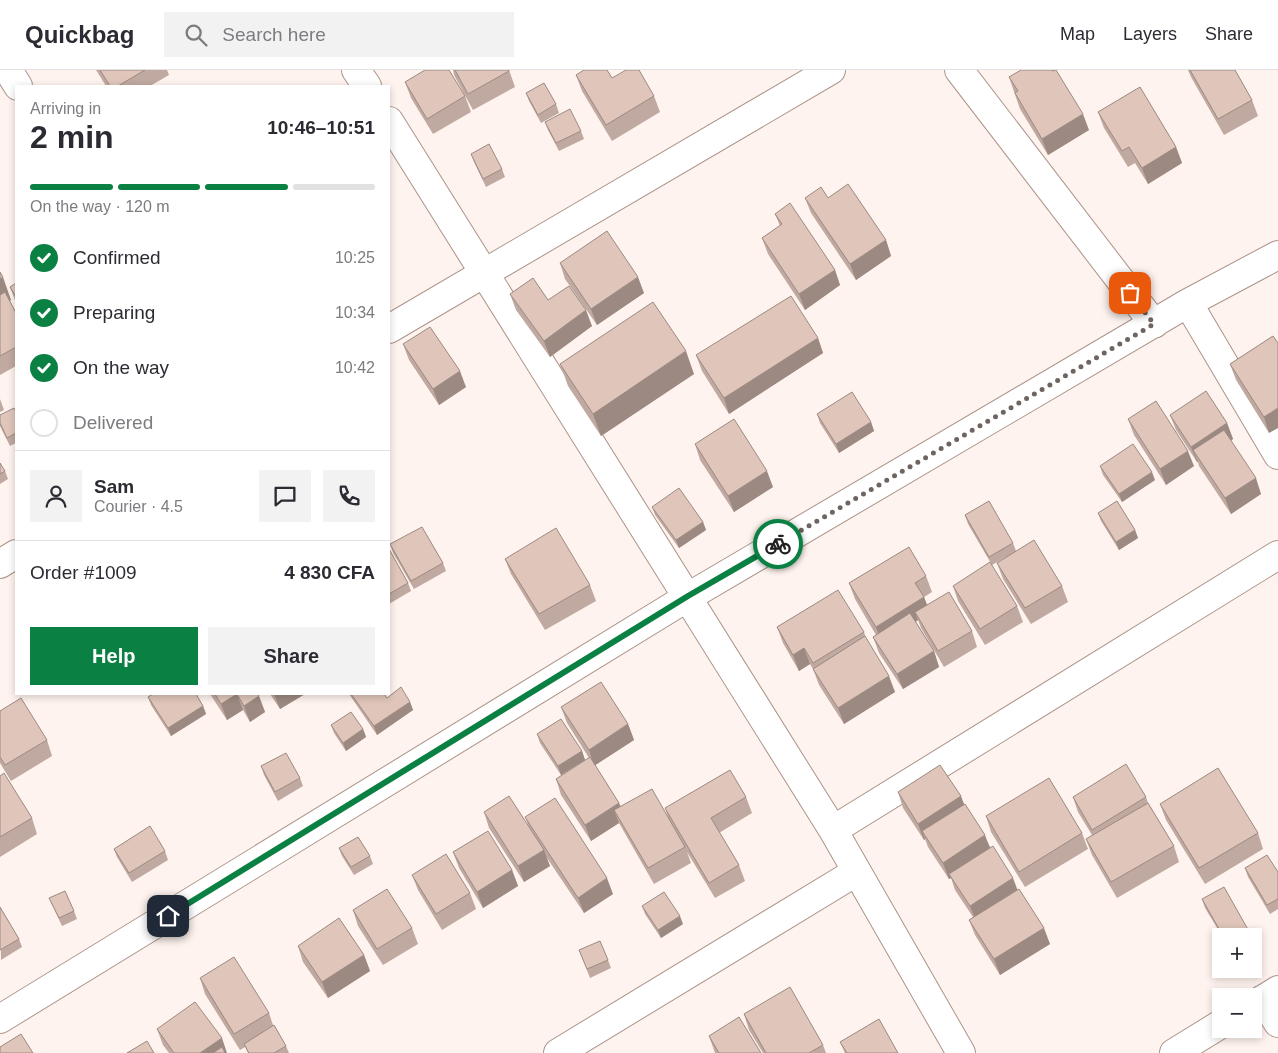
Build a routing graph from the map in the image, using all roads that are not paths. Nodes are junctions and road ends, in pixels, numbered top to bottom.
1 (8, 70) edge
2 (356, 70) edge
3 (831, 70) edge
4 (960, 70) edge
5 (17, 85) edge
6 (366, 85) edge
7 (390, 123) edge
8 (1278, 255) edge
9 (485, 271) junction
10 (1188, 303) junction
11 (1154, 324) junction
12 (390, 328) edge
13 (1278, 455) edge
14 (15, 555) edge
15 (1278, 555) edge
16 (0, 564) edge
17 (688, 596) junction
18 (833, 830) junction
19 (856, 872) junction
20 (1265, 998) edge
21 (0, 1019) edge
22 (1278, 1023) edge
23 (1212, 1030) edge
24 (558, 1053) edge
25 (960, 1053) edge
26 (1174, 1053) edge

1 - 5 street
2 - 6 street
3 - 9 street
4 - 11 street
7 - 9 street
8 - 10 street
9 - 12 street
9 - 17 street
10 - 11 street
10 - 13 street
11 - 17 street
14 - 16 street
15 - 18 street
17 - 18 street
17 - 21 street
18 - 19 street
19 - 24 street
19 - 25 street
20 - 22 street
23 - 26 street

